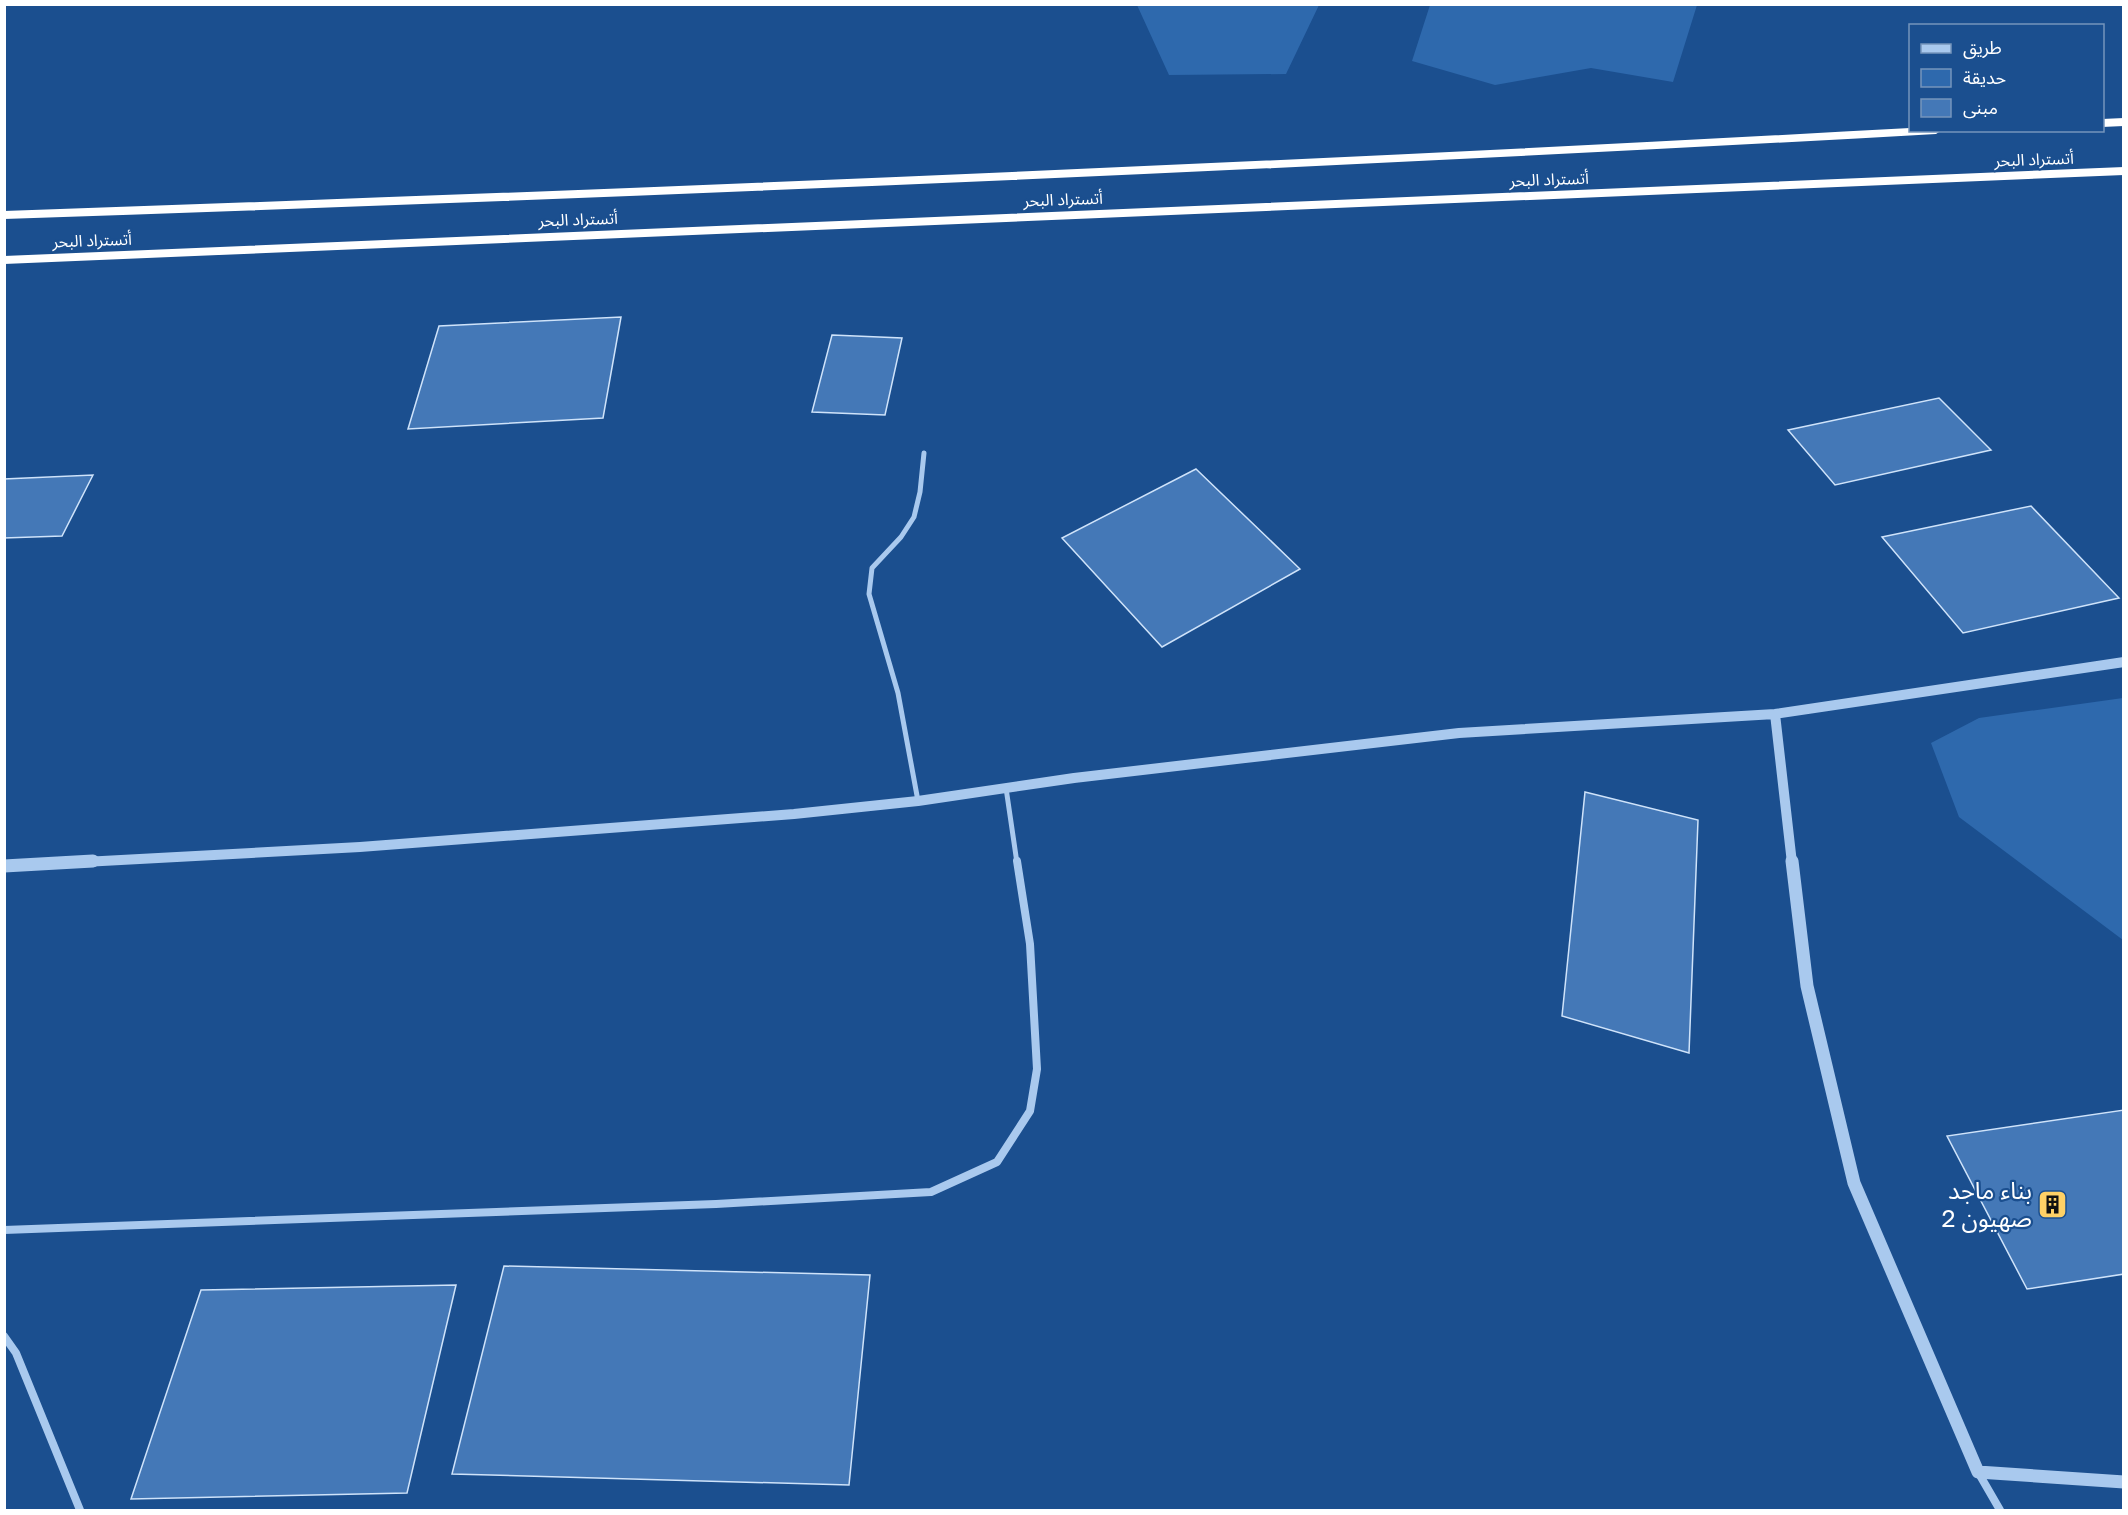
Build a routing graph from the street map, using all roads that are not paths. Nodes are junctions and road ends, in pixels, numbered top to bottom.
1 (2124, 122) edge
2 (2104, 123) edge
3 (1909, 132) edge
4 (2124, 171) edge
5 (4, 215) edge
6 (4, 260) edge
7 (924, 453) dead end
8 (2124, 662) edge
9 (1775, 714) junction
10 (1006, 788) junction
11 (918, 801) junction
12 (4, 866) edge
13 (4, 1230) edge
14 (4, 1336) edge
15 (1978, 1472) junction
16 (2124, 1482) edge
17 (80, 1510) edge
18 (2000, 1510) edge

1 - 2 highway
3 - 5 highway, أتستراد البحر
4 - 6 highway, أتستراد البحر
7 - 11 street
8 - 9 street
9 - 10 street
9 - 15 street
10 - 11 street
10 - 13 street
11 - 12 street
14 - 17 street
15 - 16 street
15 - 18 street

